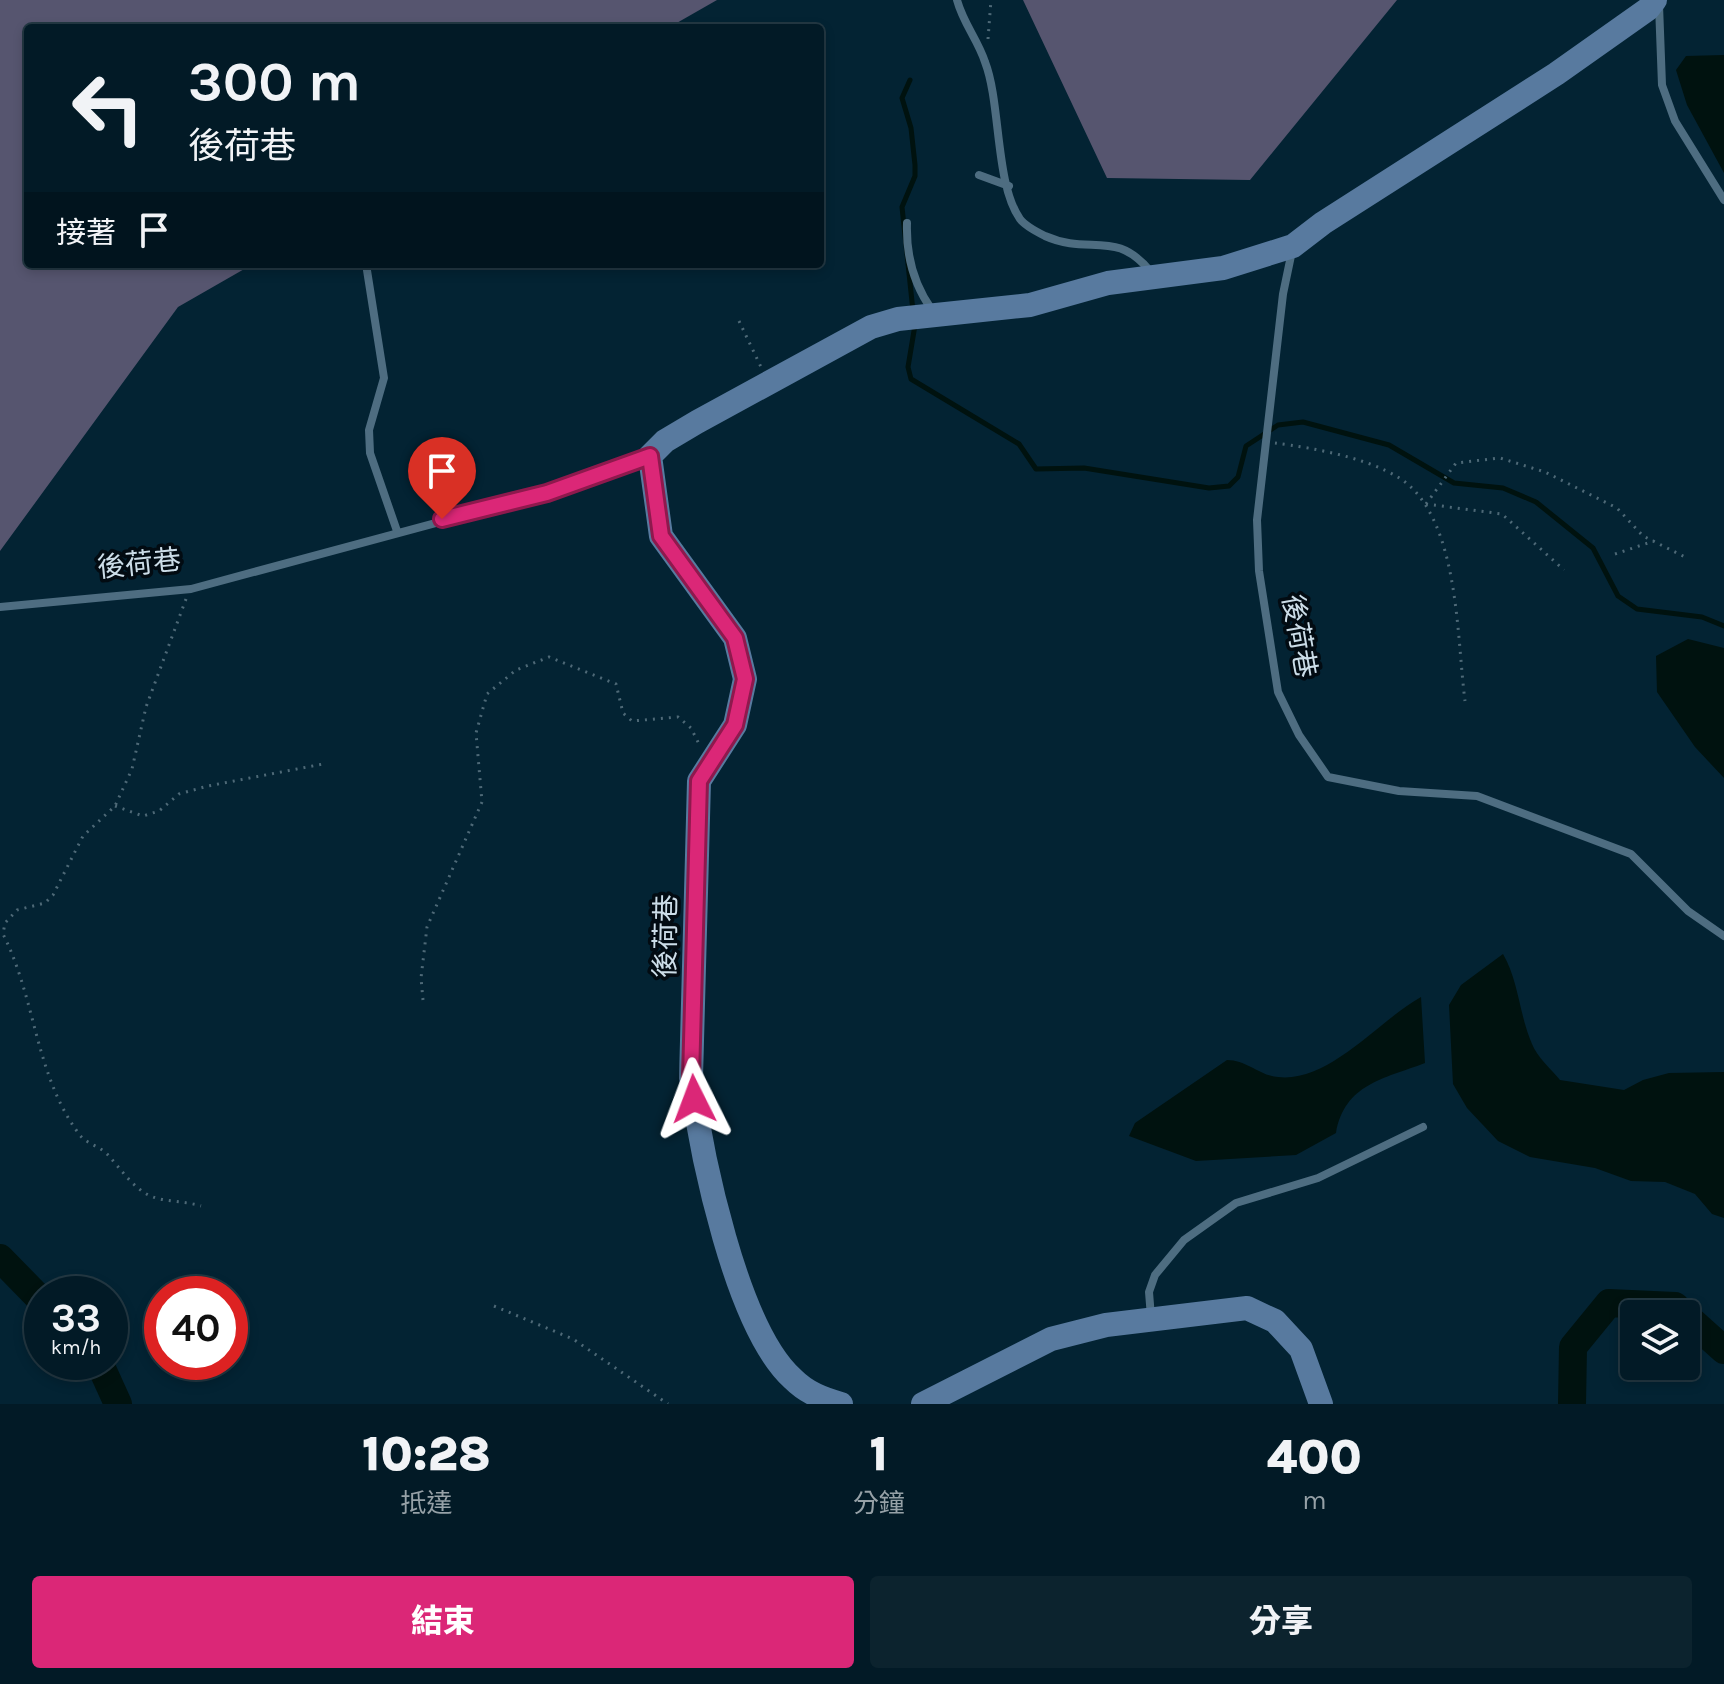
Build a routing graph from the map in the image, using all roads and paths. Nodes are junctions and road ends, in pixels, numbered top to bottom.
1 (957, 0) edge
2 (991, 0) edge
3 (1657, 0) edge
4 (986, 62) junction
5 (979, 175) dead end
6 (1009, 186) junction
7 (1724, 200) edge
8 (907, 223) dead end
9 (1293, 246) junction
10 (367, 268) edge
11 (1155, 276) junction
12 (934, 314) junction
13 (739, 321) dead end
14 (768, 381) junction
15 (1267, 442) junction
16 (650, 456) junction
17 (1426, 504) junction
18 (397, 531) junction
19 (1654, 541) junction
20 (1615, 554) dead end
21 (1687, 558) dead end
22 (1564, 570) dead end
23 (191, 589) junction
24 (0, 607) edge
25 (1465, 701) dead end
26 (708, 762) junction
27 (323, 764) dead end
28 (115, 806) junction
29 (1724, 936) edge
30 (423, 1000) dead end
31 (1423, 1127) dead end
32 (201, 1206) dead end
33 (494, 1306) dead end
34 (1151, 1318) junction
35 (668, 1404) edge
36 (841, 1404) edge
37 (923, 1404) edge
38 (1321, 1404) edge

1 - 4 lane
2 - 4 path
3 - 7 lane
3 - 9 street, 後荷巷
4 - 6 lane
5 - 6 lane
6 - 11 lane
8 - 12 lane
9 - 11 street, 後荷巷
9 - 15 lane, 後荷巷
10 - 18 lane
11 - 12 street, 後荷巷
12 - 14 street, 後荷巷
13 - 14 path
14 - 16 street, 後荷巷
15 - 17 path
15 - 29 lane, 後荷巷
16 - 18 lane, 後荷巷
16 - 26 street, 後荷巷
17 - 19 path
17 - 22 path
17 - 25 path
18 - 23 lane, 後荷巷
19 - 20 path
19 - 21 path
23 - 24 lane, 後荷巷
23 - 28 path
26 - 30 path
26 - 36 street, 後荷巷
27 - 28 path
28 - 32 path
31 - 34 lane
33 - 35 path
34 - 37 street
34 - 38 street

